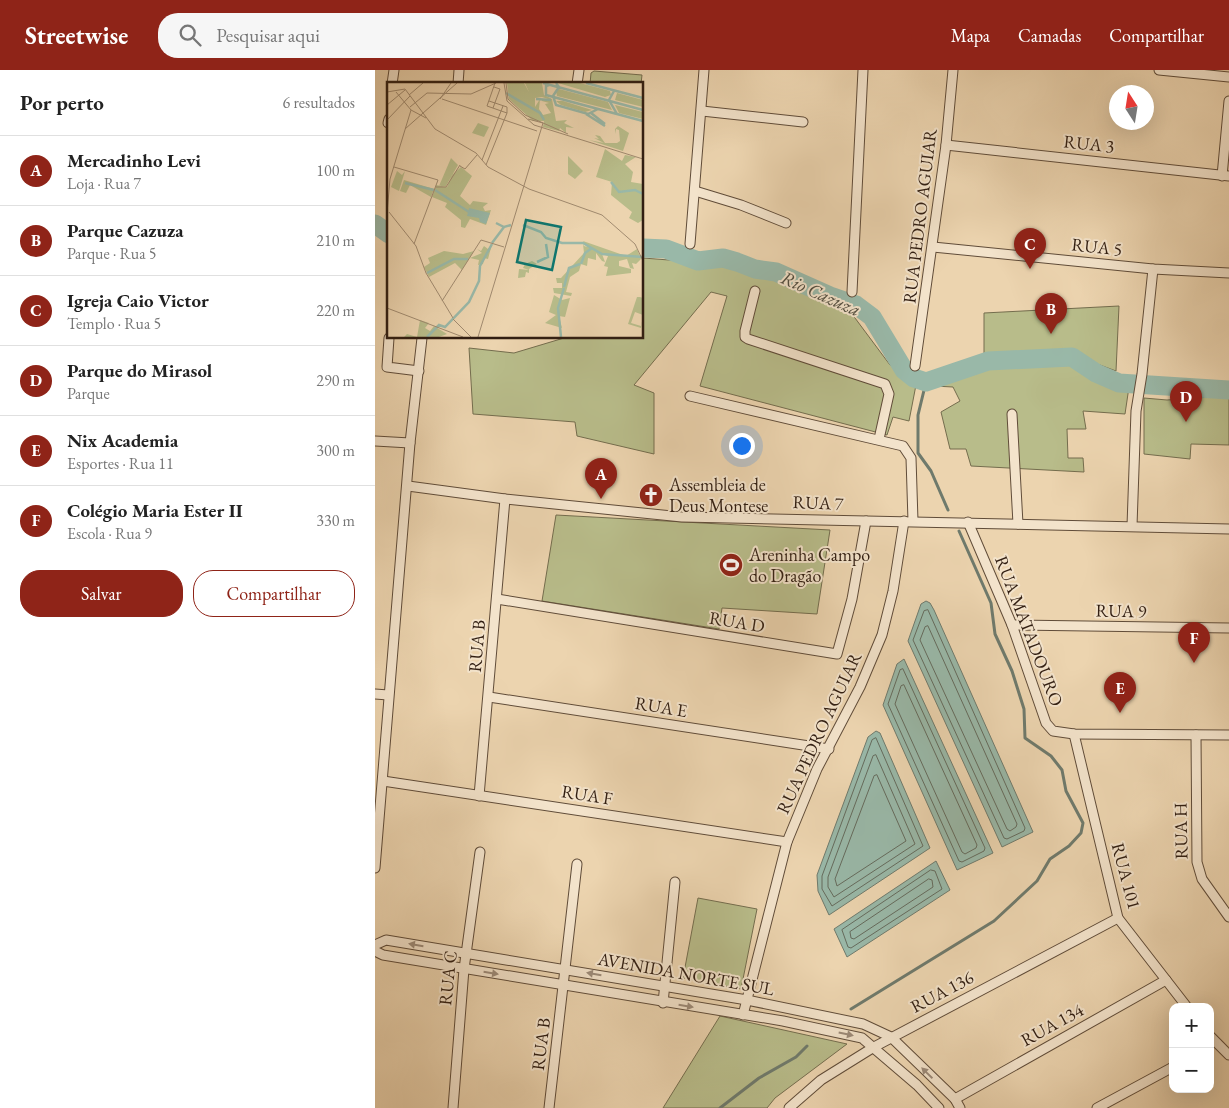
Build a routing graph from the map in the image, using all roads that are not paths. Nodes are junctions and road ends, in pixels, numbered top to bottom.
1 (705, 70) edge
2 (863, 70) edge
3 (953, 70) edge
4 (1159, 70) edge
5 (1229, 77) edge
6 (1229, 101) edge
7 (702, 111) junction
8 (803, 122) dead end
9 (946, 145) junction
10 (1226, 176) edge
11 (695, 191) junction
12 (786, 223) dead end
13 (690, 244) dead end
14 (933, 247) junction
15 (1153, 269) junction
16 (1229, 273) edge
17 (755, 291) dead end
18 (852, 292) dead end
19 (389, 339) edge
20 (422, 339) edge
21 (915, 366) dead end
22 (419, 371) junction
23 (690, 396) dead end
24 (1012, 414) dead end
25 (879, 439) junction
26 (375, 441) edge
27 (410, 444) junction
28 (408, 486) junction
29 (505, 499) junction
30 (866, 521) junction
31 (909, 521) junction
32 (968, 522) junction
33 (1018, 524) junction
34 (1132, 526) junction
35 (1229, 529) edge
36 (497, 599) junction
37 (1012, 625) junction
38 (1229, 628) edge
39 (375, 694) edge
40 (389, 695) junction
41 (489, 697) junction
42 (1074, 734) junction
43 (1196, 735) junction
44 (1229, 736) edge
45 (829, 749) junction
46 (383, 781) junction
47 (479, 796) junction
48 (787, 842) junction
49 (479, 852) dead end
50 (577, 864) dead end
51 (375, 868) edge
52 (675, 882) dead end
53 (1229, 917) edge
54 (1118, 918) junction
55 (375, 945) edge
56 (375, 951) edge
57 (466, 954) junction
58 (464, 969) junction
59 (566, 970) junction
60 (1166, 980) junction
61 (564, 984) junction
62 (665, 986) junction
63 (747, 1000) junction
64 (663, 1003) junction
65 (1184, 1003) edge
66 (743, 1015) junction
67 (891, 1037) junction
68 (874, 1047) junction
69 (1214, 1047) edge
70 (1229, 1055) edge
71 (1169, 1069) edge
72 (955, 1099) junction
73 (453, 1108) edge
74 (549, 1108) edge
75 (789, 1108) edge
76 (939, 1108) edge
77 (960, 1108) edge
78 (1097, 1108) edge

1 - 7 street
2 - 18 street
3 - 9 street, RUA PEDRO AGUIAR
4 - 5 street
6 - 10 street
7 - 8 street
7 - 11 street
9 - 10 street, RUA 3
9 - 14 street, RUA PEDRO AGUIAR
11 - 12 street
11 - 13 street
14 - 15 street, RUA 5
14 - 21 street, RUA PEDRO AGUIAR
15 - 16 street, RUA 5
15 - 34 street
17 - 25 street
19 - 22 street
20 - 22 street
22 - 27 street
23 - 25 street, RUA PEDRO AGUIAR
24 - 33 street
25 - 31 street, RUA PEDRO AGUIAR
26 - 27 street
27 - 28 street
28 - 29 street, RUA 7
28 - 40 street
29 - 30 street, RUA 7
29 - 36 street, RUA B
30 - 31 street, RUA 7
30 - 36 street, RUA D
31 - 32 street, RUA 7
31 - 45 street, RUA PEDRO AGUIAR
32 - 33 street, RUA 7
32 - 37 street, RUA MATADOURO
33 - 34 street, RUA 7
34 - 35 street, RUA 7
36 - 41 street, RUA B
37 - 38 street, RUA 9
37 - 42 street, RUA MATADOURO
39 - 40 street
40 - 46 street
41 - 45 street, RUA E
41 - 47 street, RUA B
42 - 43 street, RUA MATADOURO
42 - 54 street, RUA 101
43 - 44 street, RUA MATADOURO
43 - 53 street, RUA H
45 - 48 street, RUA PEDRO AGUIAR
46 - 47 street, RUA F
46 - 51 street
47 - 48 street, RUA F
48 - 63 street, RUA PEDRO AGUIAR
49 - 57 street, RUA C
50 - 59 street, RUA B
52 - 62 street
54 - 60 street, RUA 101
54 - 67 street, RUA 136
57 -> 55 street, AVENIDA NORTE SUL
56 - 58 street, AVENIDA NORTE SUL
57 - 58 street, RUA C
57 - 59 street, AVENIDA NORTE SUL
58 -> 61 street, AVENIDA NORTE SUL
58 - 73 street, RUA C
59 - 61 street, RUA B
62 -> 59 street, AVENIDA NORTE SUL
60 - 65 street, RUA 101
60 - 72 street, RUA 134
61 - 64 street, AVENIDA NORTE SUL
61 - 74 street, RUA B
62 - 63 street, AVENIDA NORTE SUL
62 - 64 street
63 - 66 street, RUA PEDRO AGUIAR
63 - 67 street, AVENIDA NORTE SUL
64 -> 66 street, AVENIDA NORTE SUL
66 -> 68 street, AVENIDA NORTE SUL
67 - 68 street, RUA 136
72 -> 67 street, AVENIDA NORTE SUL
68 - 75 street, RUA 136
68 - 76 street, AVENIDA NORTE SUL
69 - 70 street
71 - 78 street
72 - 77 street, AVENIDA NORTE SUL

